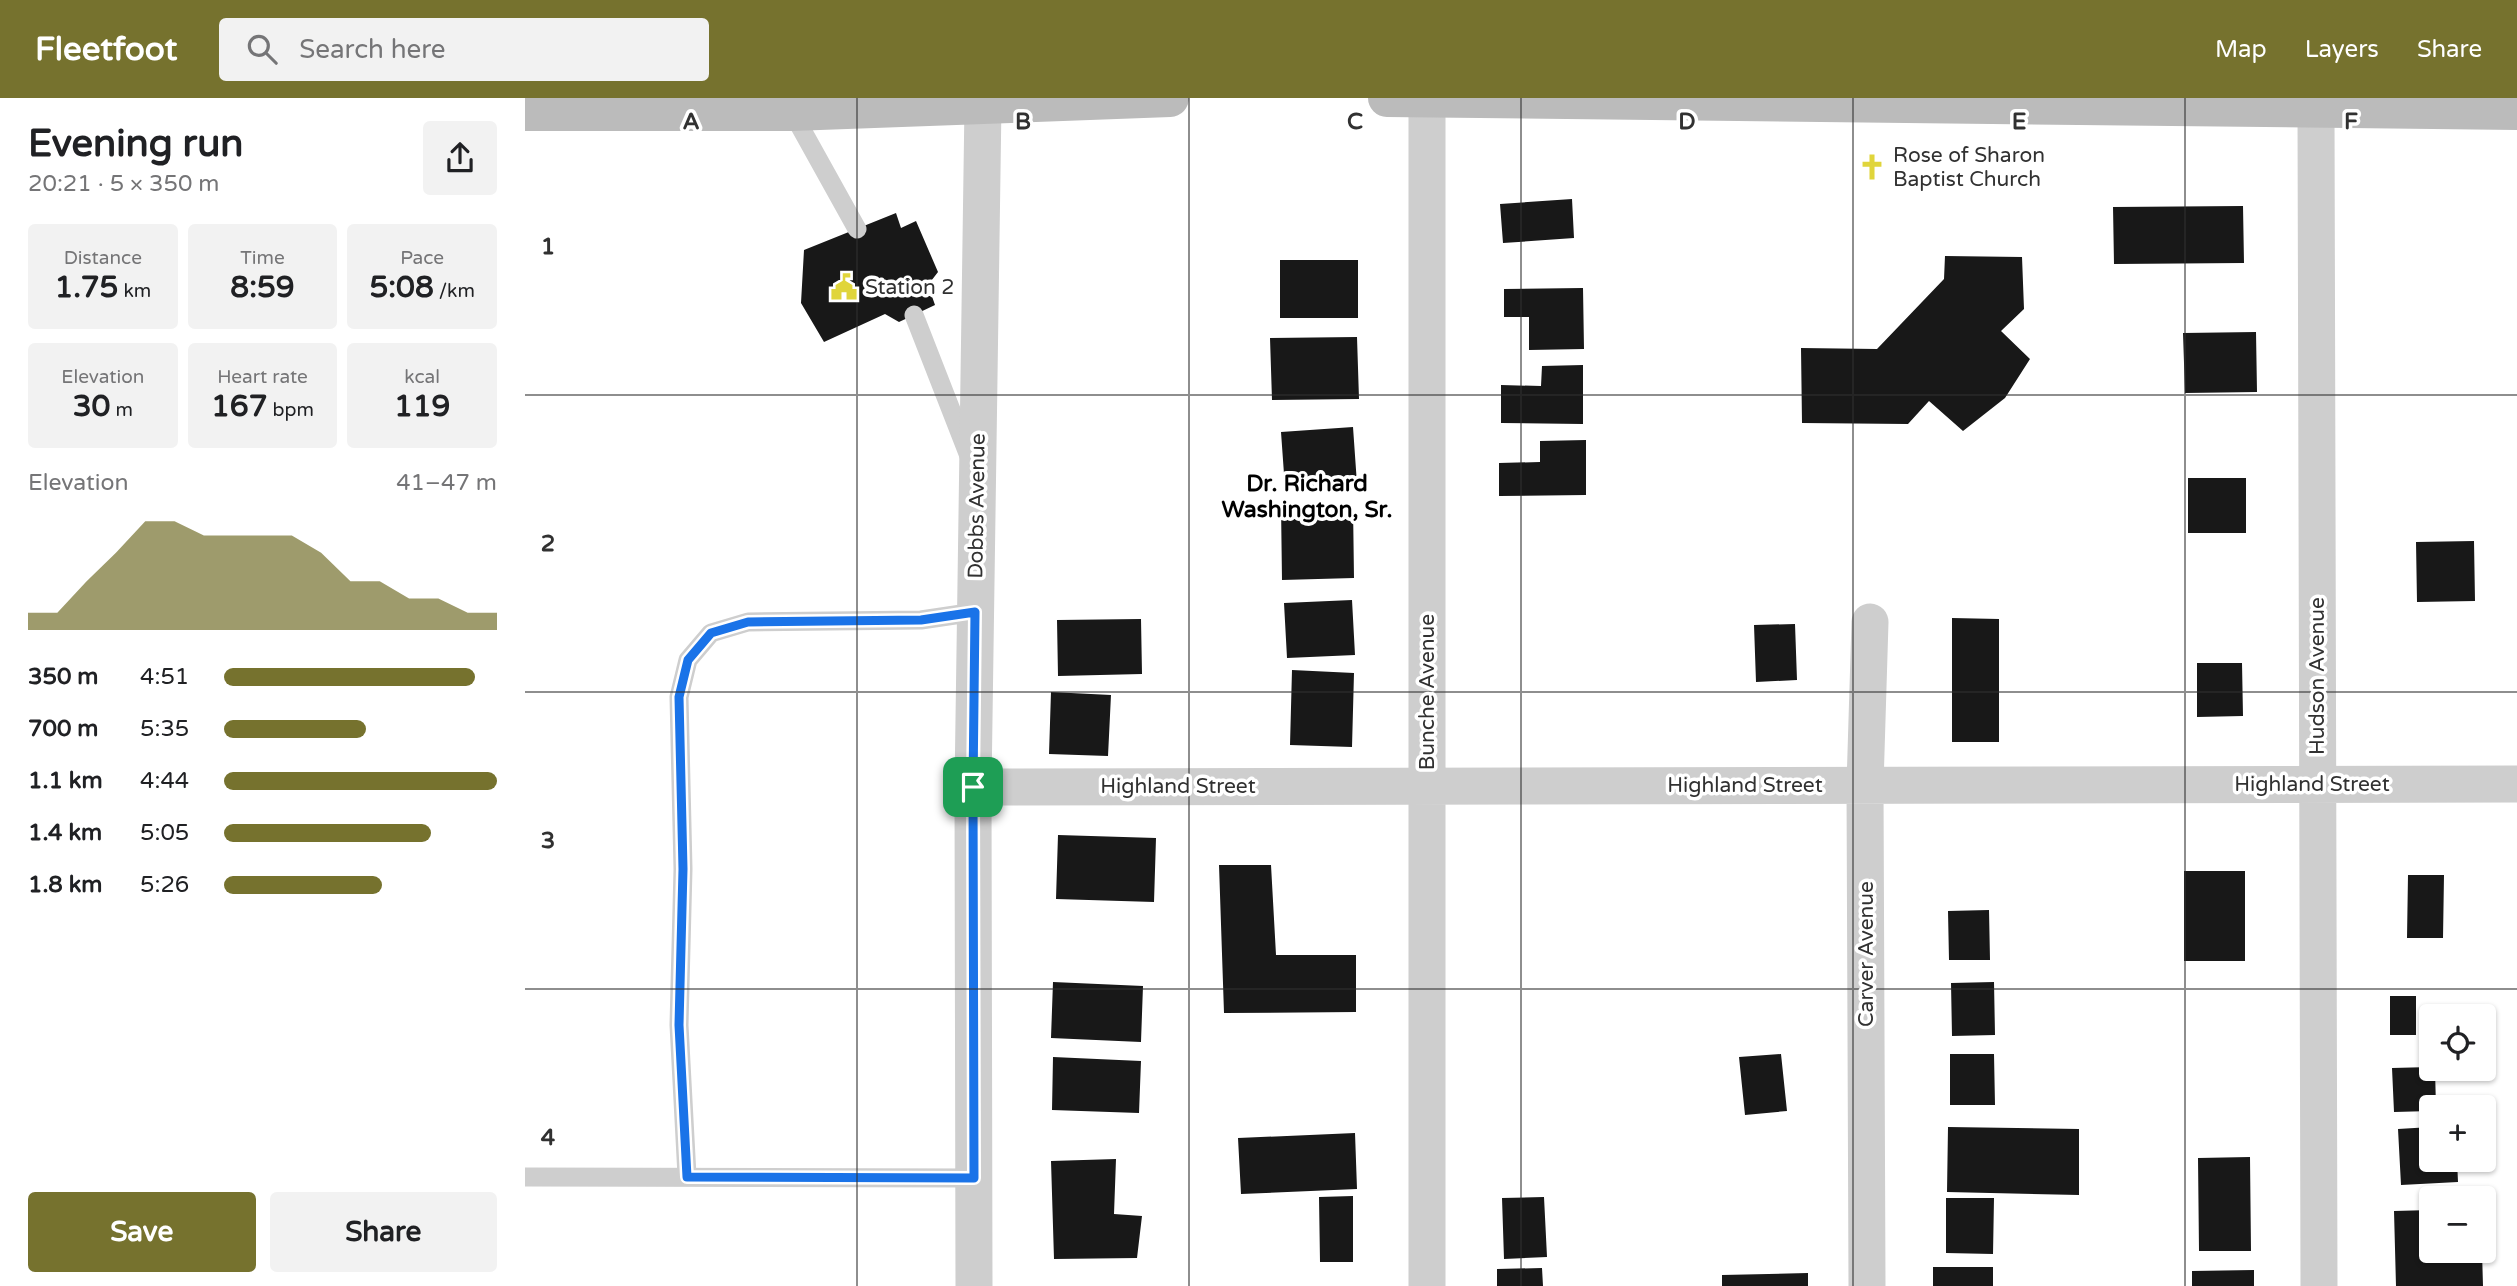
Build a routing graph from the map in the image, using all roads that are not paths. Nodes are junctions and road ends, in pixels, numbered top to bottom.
1 (1170, 98) edge
2 (1387, 98) edge
3 (1427, 99) edge
4 (2047, 102) edge
5 (983, 104) junction
6 (544, 107) edge
7 (2316, 108) junction
8 (2517, 111) edge
9 (792, 112) junction
10 (857, 229) dead end
11 (914, 315) dead end
12 (977, 476) junction
13 (975, 612) junction
14 (1870, 622) dead end
15 (2318, 784) junction
16 (2517, 784) edge
17 (1865, 785) junction
18 (1427, 786) junction
19 (973, 787) junction
20 (525, 1177) edge
21 (687, 1177) junction
22 (974, 1178) junction
23 (974, 1286) edge
24 (1427, 1286) edge
25 (1867, 1286) edge
26 (2319, 1286) edge

1 - 5 main road
2 - 3 main road
3 - 4 main road
3 - 18 street, Bunche Avenue
4 - 7 main road
5 - 9 main road
5 - 12 street, Dobbs Avenue
6 - 9 main road
7 - 8 main road
7 - 15 street, Hudson Avenue
9 - 10 lane
11 - 12 lane
12 - 13 street, Dobbs Avenue
13 - 19 street, Dobbs Avenue
13 - 21 lane
14 - 17 street, Carver Avenue
15 - 16 street, Highland Street
15 - 17 street, Highland Street
15 - 26 street, Hudson Avenue
17 - 18 street, Highland Street
17 - 25 street, Carver Avenue
18 - 19 street, Highland Street
18 - 24 street, Bunche Avenue
19 - 22 street, Dobbs Avenue
20 - 21 lane
21 - 22 lane
22 - 23 street, Dobbs Avenue

